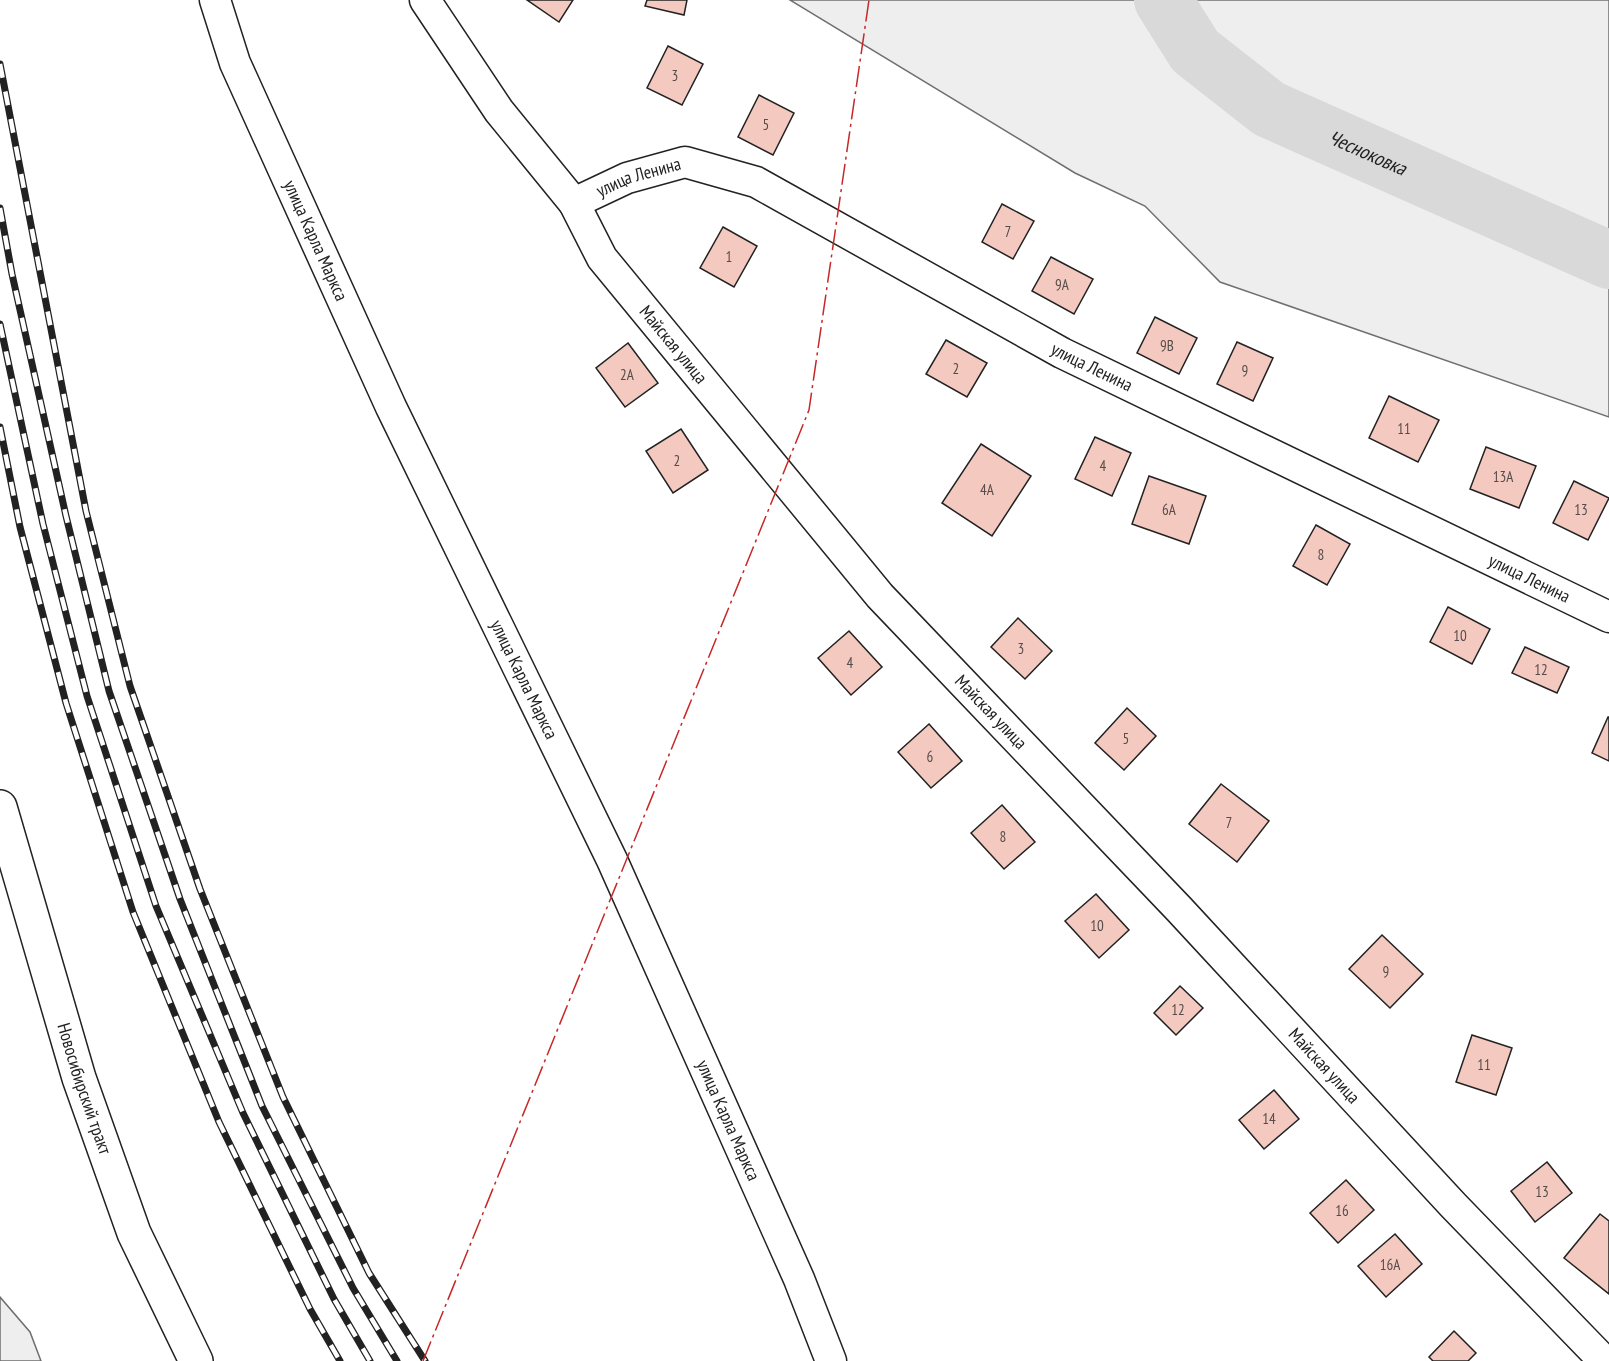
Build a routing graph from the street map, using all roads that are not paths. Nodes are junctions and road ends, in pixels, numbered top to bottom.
1 (215, 0) edge
2 (424, 6) edge
3 (574, 203) junction
4 (1609, 616) edge
5 (0, 807) edge
6 (196, 1361) edge
7 (831, 1361) edge
8 (1604, 1361) edge

1 - 7 street, улица Карла Маркса
2 - 3 street, Майская улица
3 - 4 street, улица Ленина
3 - 8 street, Майская улица
5 - 6 main road, Новосибирский тракт

